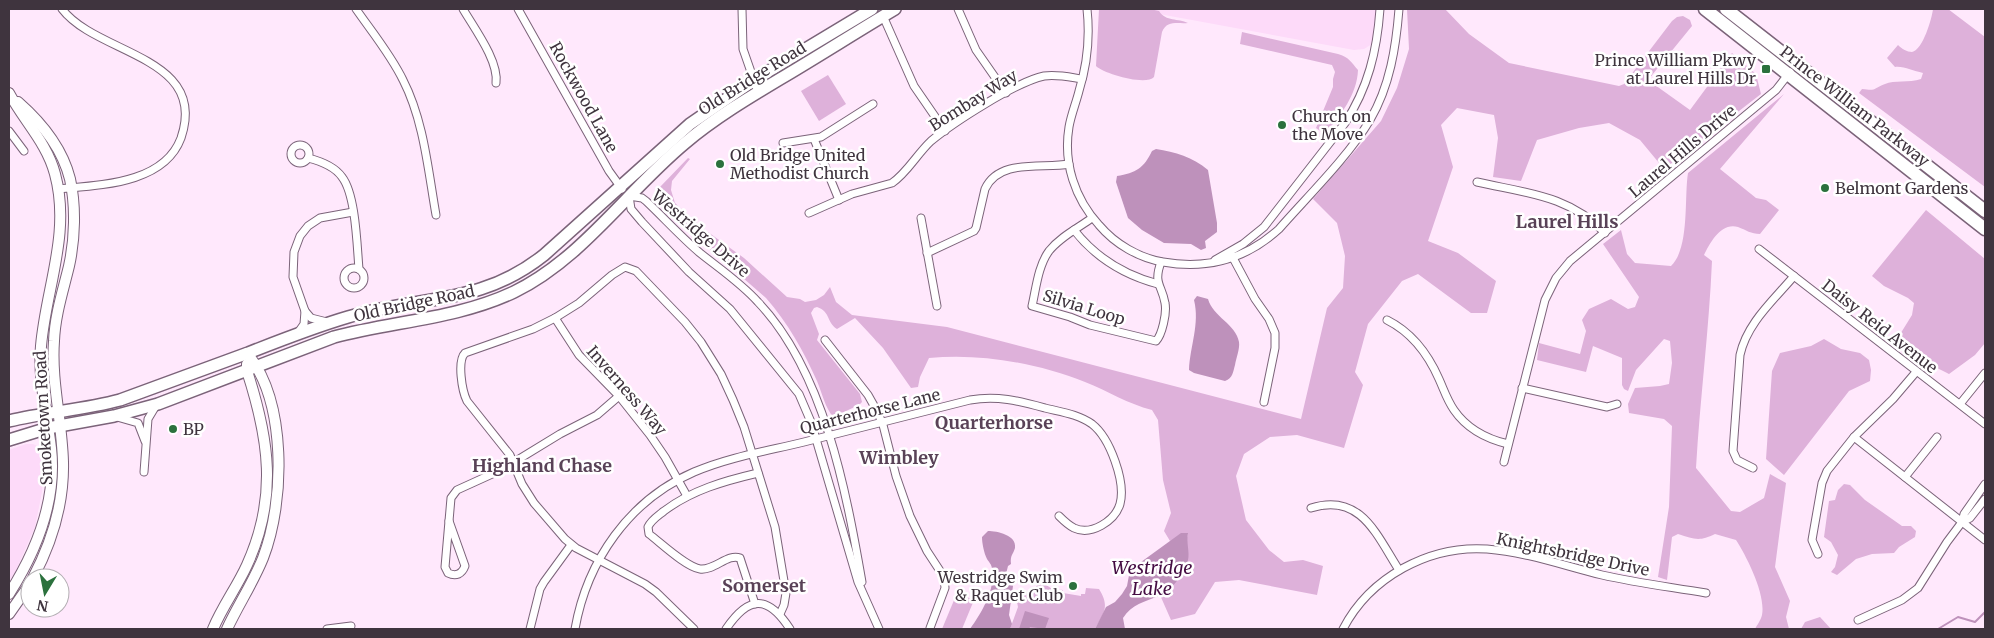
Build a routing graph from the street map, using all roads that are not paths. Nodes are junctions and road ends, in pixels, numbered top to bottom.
1 (62, 9) edge
2 (357, 9) edge
3 (463, 9) edge
4 (518, 9) edge
5 (742, 9) edge
6 (872, 9) edge
7 (895, 9) edge
8 (958, 9) edge
9 (1087, 9) edge
10 (1380, 9) edge
11 (1399, 9) edge
12 (1705, 9) edge
13 (1726, 9) edge
14 (883, 16) junction
15 (1793, 70) junction
16 (754, 80) junction
17 (1082, 80) junction
18 (496, 84) dead end
19 (758, 92) junction
20 (1006, 93) junction
21 (9, 94) edge
22 (873, 104) dead end
23 (9, 131) edge
24 (945, 131) junction
25 (814, 139) junction
26 (783, 143) dead end
27 (24, 151) dead end
28 (308, 158) dead end
29 (1069, 164) junction
30 (1478, 182) dead end
31 (619, 186) junction
32 (71, 188) junction
33 (58, 189) junction
34 (629, 196) junction
35 (839, 200) junction
36 (1985, 211) edge
37 (353, 212) junction
38 (809, 213) dead end
39 (436, 215) dead end
40 (920, 218) dead end
41 (1092, 218) junction
42 (1985, 229) edge
43 (1074, 230) junction
44 (1605, 233) junction
45 (1759, 249) dead end
46 (927, 253) junction
47 (1232, 255) junction
48 (1161, 262) junction
49 (359, 269) dead end
50 (1794, 276) junction
51 (1158, 284) junction
52 (937, 306) dead end
53 (305, 311) junction
54 (358, 314) junction
55 (555, 318) junction
56 (1387, 320) dead end
57 (330, 322) junction
58 (296, 335) junction
59 (825, 340) dead end
60 (251, 363) junction
61 (1916, 372) junction
62 (1985, 373) edge
63 (1522, 388) junction
64 (619, 396) junction
65 (1264, 402) dead end
66 (158, 404) junction
67 (1617, 404) dead end
68 (1960, 404) junction
69 (58, 411) junction
70 (46, 413) junction
71 (114, 416) junction
72 (9, 421) edge
73 (882, 422) junction
74 (1985, 424) edge
75 (60, 426) junction
76 (48, 428) junction
77 (829, 435) junction
78 (1854, 437) junction
79 (1937, 437) dead end
80 (816, 438) junction
81 (9, 440) edge
82 (146, 442) junction
83 (1508, 444) junction
84 (752, 454) junction
85 (514, 462) junction
86 (1504, 462) dead end
87 (1753, 468) dead end
88 (144, 472) dead end
89 (758, 473) junction
90 (1905, 477) junction
91 (678, 480) junction
92 (1985, 484) edge
93 (687, 496) junction
94 (1985, 499) edge
95 (1310, 508) dead end
96 (1059, 516) dead end
97 (449, 521) junction
98 (1962, 522) junction
99 (1985, 540) edge
100 (571, 545) junction
101 (1818, 554) dead end
102 (598, 560) junction
103 (38, 568) edge
104 (1399, 570) junction
105 (1706, 593) dead end
106 (9, 594) edge
107 (864, 595) junction
108 (20, 598) edge
109 (755, 604) junction
110 (9, 614) edge
111 (780, 614) junction
112 (1858, 620) dead end
113 (352, 626) dead end
114 (930, 628) dead end
115 (213, 629) edge
116 (227, 629) edge
117 (327, 629) edge
118 (530, 629) edge
119 (575, 629) edge
120 (694, 629) edge
121 (726, 629) edge
122 (790, 629) edge
123 (880, 629) edge
124 (1343, 629) edge

1 - 32 street
2 - 39 street
3 - 18 street
4 - 31 street, Rockwood Lane
5 - 16 street
6 - 16 main road, Old Bridge Road
7 - 14 main road, Old Bridge Road
8 - 20 street
9 - 17 street
10 - 47 street
11 - 47 street
12 - 15 highway, Prince William Parkway
13 - 15 highway, Prince William Parkway
14 - 19 main road, Old Bridge Road
14 - 24 street
15 - 36 highway, Prince William Parkway
15 - 42 highway, Prince William Parkway
15 - 44 street, Laurel Hills Drive
16 - 19 street
16 - 31 main road, Old Bridge Road
17 - 20 street, Bombay Way
17 - 29 street
19 - 34 main road, Old Bridge Road
20 - 24 street, Bombay Way
21 - 32 street, Smoketown Road
21 - 33 street, Smoketown Road
22 - 25 street
23 - 27 street
24 - 35 street, Bombay Way
25 - 26 street
25 - 35 street
28 - 37 street
29 - 41 street
29 - 46 street
30 - 44 street
31 - 34 street, Rockwood Lane
31 - 54 main road, Old Bridge Road
32 - 33 street
32 - 69 street, Smoketown Road
33 - 70 street, Smoketown Road
34 - 60 main road, Old Bridge Road
34 - 77 street, Westridge Drive
34 - 80 street, Westridge Drive
35 - 38 street, Bombay Way
37 - 49 street
37 - 53 street
40 - 46 street
41 - 43 street, Silvia Loop
41 - 48 street
43 - 51 street
43 - 51 street, Silvia Loop
44 - 63 street, Laurel Hills Drive
45 - 50 street, Daisy Reid Avenue
46 - 52 street
47 - 48 street
47 - 65 street
48 - 51 street, Silvia Loop
50 - 61 street, Daisy Reid Avenue
50 - 87 street
53 - 57 street
53 - 58 street
54 - 57 main road, Old Bridge Road
54 - 60 main road
55 - 64 street, Inverness Way
55 - 84 street
55 - 85 street
56 - 83 street
57 - 58 main road, Old Bridge Road
58 - 60 main road, Old Bridge Road
59 - 73 street
60 - 66 main road, Old Bridge Road
60 - 69 main road, Old Bridge Road
60 - 115 street
60 - 116 street
61 - 68 street, Daisy Reid Avenue
61 - 78 street
62 - 68 street
63 - 67 street
63 - 83 street, Laurel Hills Drive
64 - 85 street
64 - 91 street, Inverness Way
66 - 71 main road, Old Bridge Road
66 - 82 street
68 - 74 street, Daisy Reid Avenue
69 - 70 main road, Old Bridge Road
69 - 75 street, Smoketown Road
70 - 72 main road, Old Bridge Road
70 - 76 street, Smoketown Road
71 - 75 main road, Old Bridge Road
71 - 82 street
73 - 77 street, Quarterhorse Lane
73 - 96 street, Quarterhorse Lane
73 - 114 street
75 - 76 main road, Old Bridge Road
75 - 103 street, Smoketown Road
76 - 81 main road, Old Bridge Road
76 - 106 street, Smoketown Road
77 - 80 street, Quarterhorse Lane
77 - 107 street, Westridge Drive
78 - 90 street
78 - 101 street
79 - 90 street
80 - 84 street, Quarterhorse Lane
80 - 107 street, Westridge Drive
82 - 88 street
83 - 86 street, Laurel Hills Drive
84 - 89 street
84 - 91 street, Quarterhorse Lane
85 - 97 street
85 - 100 street
89 - 93 street
89 - 111 street
90 - 98 street
91 - 93 street, Inverness Way
91 - 102 street, Quarterhorse Lane
92 - 98 street
93 - 109 street
94 - 98 street
95 - 104 street
97 - 97 street
98 - 99 street
98 - 112 street
100 - 102 street
100 - 118 street
102 - 119 street, Quarterhorse Lane
102 - 120 street
104 - 105 street, Knightsbridge Drive
104 - 124 street, Knightsbridge Drive
107 - 123 street, Westridge Drive
108 - 110 street
109 - 111 street
109 - 121 street
111 - 122 street
113 - 117 street

